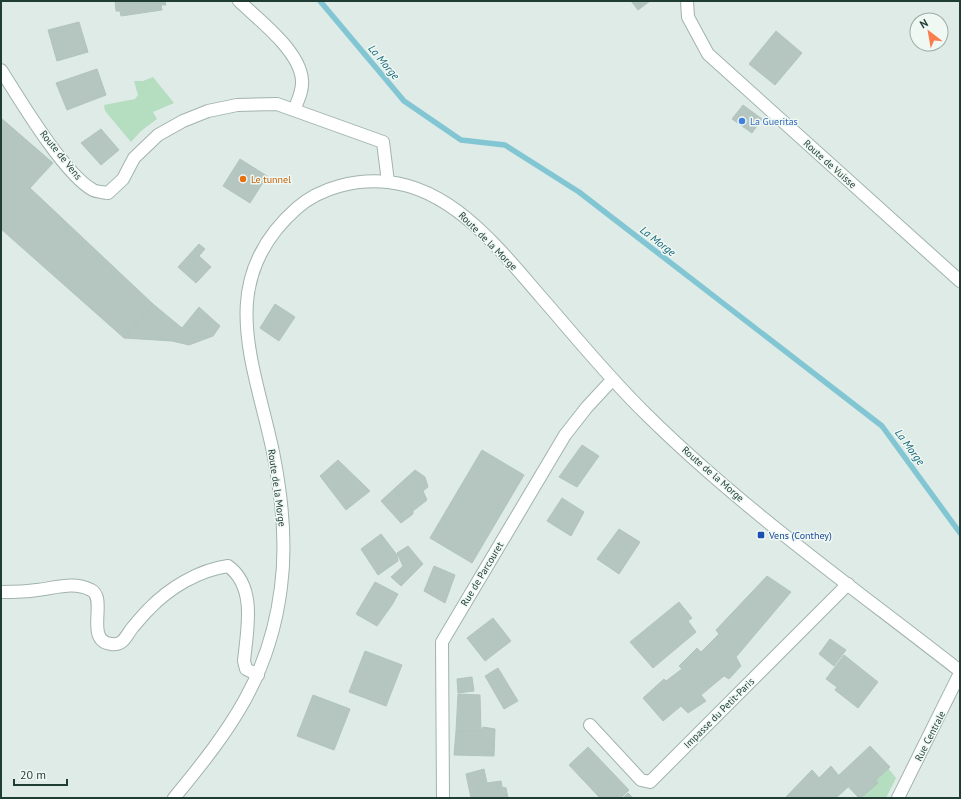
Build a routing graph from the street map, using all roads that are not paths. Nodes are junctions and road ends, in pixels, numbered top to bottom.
1 (239, 1) edge
2 (687, 1) edge
3 (1, 70) edge
4 (294, 110) junction
5 (388, 182) junction
6 (960, 281) edge
7 (612, 380) junction
8 (848, 584) junction
9 (1, 592) edge
10 (960, 672) edge
11 (258, 675) junction
12 (590, 725) dead end
13 (174, 798) edge
14 (443, 798) edge
15 (898, 798) edge

1 - 4 street
2 - 6 street, Route de Vuisse
3 - 4 street, Route de Vens
4 - 5 street
5 - 7 street, Route de la Morge
5 - 11 street, Route de la Morge
7 - 8 street, Route de la Morge
7 - 14 street, Rue de Parcouret
8 - 10 street, Route de la Morge
8 - 12 street, Impasse du Petit-Paris
9 - 11 street
10 - 15 street, Rue Centrale
11 - 13 street, Route de la Morge

